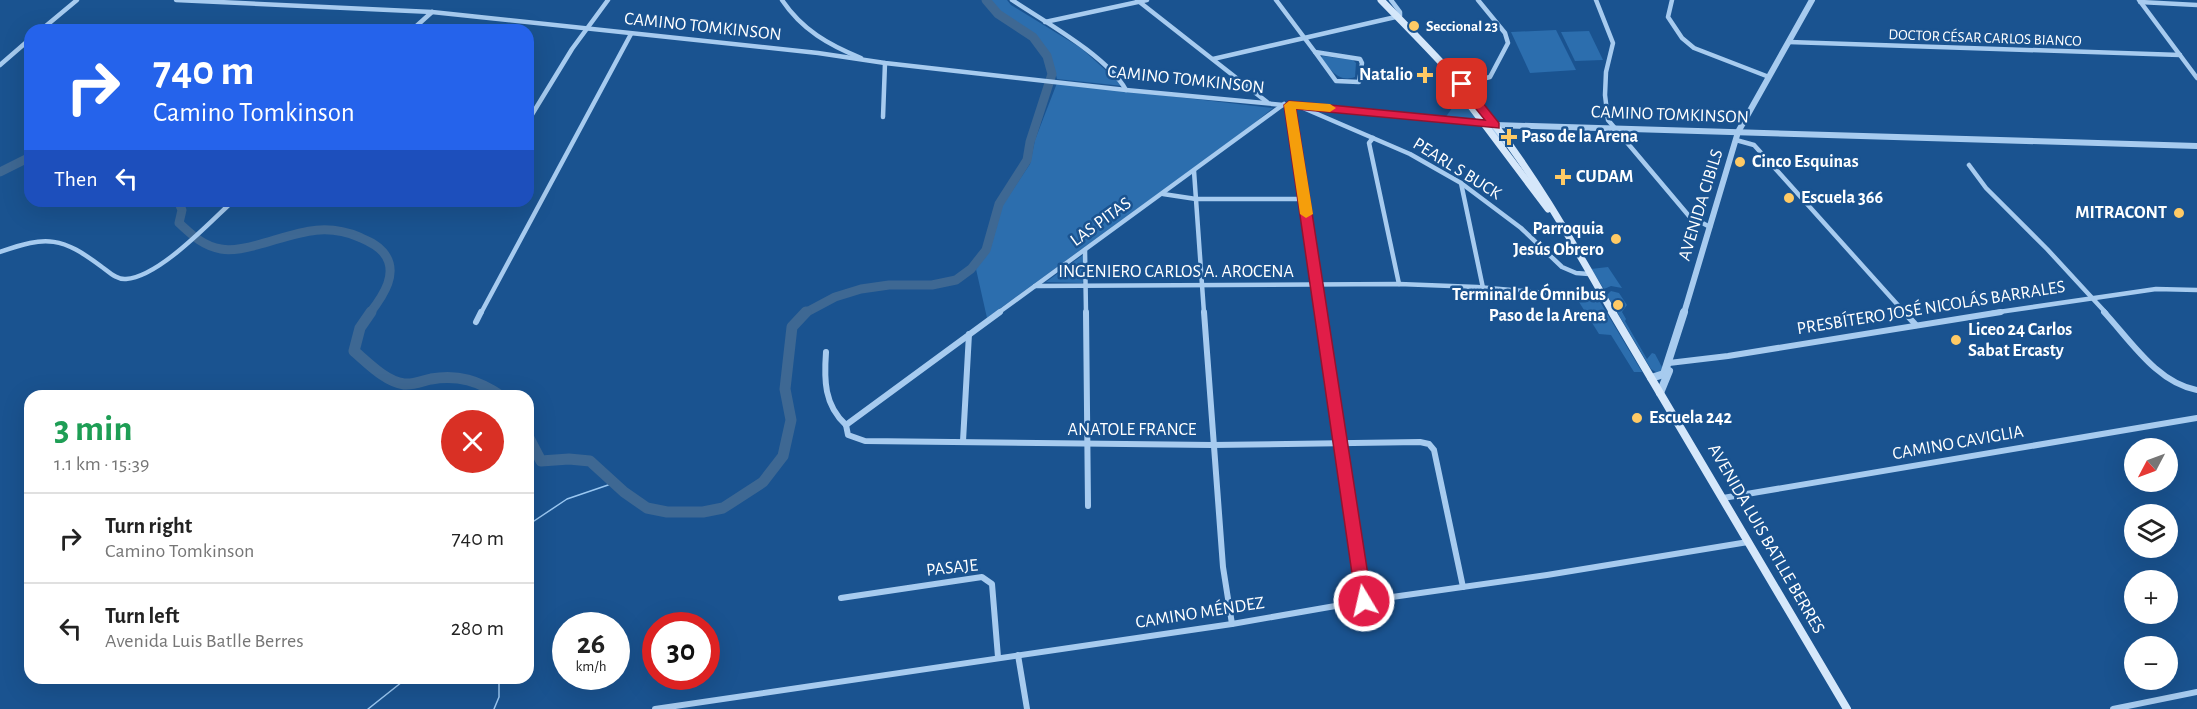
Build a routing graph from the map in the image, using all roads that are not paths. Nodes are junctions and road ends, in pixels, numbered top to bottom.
1 (76, 0) edge
2 (176, 0) edge
3 (608, 0) edge
4 (782, 0) edge
5 (1012, 0) edge
6 (1147, 0) edge
7 (1276, 0) edge
8 (1381, 0) edge
9 (1391, 0) edge
10 (1478, 0) edge
11 (1596, 0) edge
12 (1672, 0) edge
13 (1812, 0) edge
14 (1138, 1) edge
15 (2140, 1) edge
16 (2197, 5) edge
17 (432, 12) junction
18 (1398, 16) junction
19 (1045, 22) junction
20 (48, 24) edge
21 (418, 24) edge
22 (588, 30) junction
23 (631, 34) junction
24 (1304, 38) junction
25 (1789, 42) junction
26 (24, 44) edge
27 (1314, 52) junction
28 (2180, 55) junction
29 (1213, 59) junction
30 (870, 62) junction
31 (885, 63) junction
32 (0, 65) edge
33 (1769, 77) junction
34 (2197, 78) edge
35 (1459, 85) junction
36 (1126, 90) junction
37 (1269, 103) junction
38 (1287, 104) junction
39 (1297, 105) junction
40 (534, 111) edge
41 (883, 117) dead end
42 (1490, 125) junction
43 (1613, 128) junction
44 (1738, 132) junction
45 (1373, 138) junction
46 (1736, 140) junction
47 (2197, 146) edge
48 (1969, 165) dead end
49 (1194, 171) junction
50 (1461, 183) junction
51 (1163, 194) junction
52 (1196, 199) junction
53 (1304, 199) junction
54 (227, 207) edge
55 (1710, 227) junction
56 (1565, 232) junction
57 (2047, 249) joint
58 (1085, 250) junction
59 (0, 252) edge
60 (1589, 274) junction
61 (1315, 284) junction
62 (1399, 284) junction
63 (1088, 285) junction
64 (1035, 286) junction
65 (1202, 286) junction
66 (1483, 288) junction
67 (2197, 290) edge
68 (1603, 298) junction
69 (2092, 298) junction
70 (476, 322) dead end
71 (1916, 325) junction
72 (969, 334) junction
73 (826, 352) dead end
74 (1669, 363) junction
75 (1651, 378) junction
76 (2197, 390) edge
77 (1660, 393) junction
78 (2197, 418) edge
79 (846, 425) junction
80 (963, 441) junction
81 (1086, 444) junction
82 (1340, 444) junction
83 (1215, 445) junction
84 (1724, 498) junction
85 (1088, 506) dead end
86 (1748, 542) junction
87 (1463, 587) junction
88 (841, 598) dead end
89 (1364, 601) junction
90 (1232, 624) junction
91 (1018, 655) junction
92 (998, 657) junction
93 (2197, 692) edge
94 (2138, 706) edge
95 (655, 709) edge
96 (1027, 709) edge
97 (1847, 709) edge
98 (2113, 709) edge

1 - 20 street
2 - 17 street, CAMINO TOMKINSON
3 - 22 street
4 - 30 street
5 - 19 street
6 - 14 street
7 - 24 street
8 - 18 main road, AVENIDA LUIS BATLLE BERRES
9 - 18 street, AVENIDA LUIS BATLLE BERRES
10 - 35 street
11 - 43 street
12 - 33 street
13 - 25 street, AVENIDA CIBILS
14 - 19 street
14 - 29 street
15 - 16 street
15 - 28 street
17 - 21 street
17 - 22 street, CAMINO TOMKINSON
18 - 24 street
18 - 35 main road, AVENIDA LUIS BATLLE BERRES
19 - 36 street
22 - 23 street, CAMINO TOMKINSON
22 - 40 street
23 - 30 street, CAMINO TOMKINSON
23 - 70 street
24 - 27 street
24 - 29 street
25 - 28 street, DOCTOR CÉSAR CARLOS BIANCO
25 - 33 street, AVENIDA CIBILS
26 - 32 street
27 - 27 street
28 - 34 street
29 - 37 street
30 - 31 street, CAMINO TOMKINSON
31 - 36 street, CAMINO TOMKINSON
31 - 41 street
33 - 44 street, AVENIDA CIBILS
35 - 42 main road, AVENIDA LUIS BATLLE BERRES
35 - 42 main road, AVENIDA LUIS BATLLE BERRES
36 - 37 street, CAMINO TOMKINSON
37 - 38 street, CAMINO TOMKINSON
38 - 39 street, CAMINO TOMKINSON
38 - 49 street, LAS PITAS
38 - 53 street
39 - 42 street, CAMINO TOMKINSON
39 - 45 street, PEARL S BUCK
42 - 43 street, CAMINO TOMKINSON
42 - 56 main road, AVENIDA LUIS BATLLE BERRES
42 - 56 main road, AVENIDA LUIS BATLLE BERRES
43 - 44 street, CAMINO TOMKINSON
43 - 55 street
44 - 46 street, AVENIDA CIBILS
44 - 47 street, CAMINO TOMKINSON
45 - 50 street, PEARL S BUCK
45 - 62 street
46 - 55 street, AVENIDA CIBILS
46 - 71 street
48 - 57 street
49 - 51 street, LAS PITAS
49 - 52 street
50 - 60 street, PEARL S BUCK
50 - 66 street
51 - 52 street
51 - 58 street, LAS PITAS
52 - 53 street
52 - 65 street
53 - 61 street
54 - 59 street
55 - 74 street, AVENIDA CIBILS
56 - 60 main road, AVENIDA LUIS BATLLE BERRES
57 - 69 street
58 - 63 street
58 - 64 street, LAS PITAS
60 - 68 main road, AVENIDA LUIS BATLLE BERRES
61 - 62 street, INGENIERO CARLOS A. AROCENA
61 - 65 street, INGENIERO CARLOS A. AROCENA
61 - 82 street
62 - 66 street, INGENIERO CARLOS A. AROCENA
63 - 64 street, INGENIERO CARLOS A. AROCENA
63 - 65 street, INGENIERO CARLOS A. AROCENA
63 - 81 street
64 - 72 street, LAS PITAS
65 - 83 street
66 - 68 street, INGENIERO CARLOS A. AROCENA
67 - 69 street, PRESBÍTERO JOSÉ NICOLÁS BARRALES
68 - 75 main road, AVENIDA LUIS BATLLE BERRES
69 - 71 street, PRESBÍTERO JOSÉ NICOLÁS BARRALES
69 - 76 street
71 - 74 street, PRESBÍTERO JOSÉ NICOLÁS BARRALES
72 - 79 street, LAS PITAS
72 - 80 street
73 - 79 street
74 - 75 street
74 - 77 street, AVENIDA CIBILS
75 - 77 main road, AVENIDA LUIS BATLLE BERRES
77 - 84 main road, AVENIDA LUIS BATLLE BERRES
78 - 84 street, CAMINO CAVIGLIA
79 - 80 street, ANATOLE FRANCE
80 - 81 street, ANATOLE FRANCE
81 - 83 street, ANATOLE FRANCE
81 - 85 street
82 - 83 street, ANATOLE FRANCE
82 - 87 street, ANATOLE FRANCE
82 - 89 street
83 - 90 street
84 - 86 main road, AVENIDA LUIS BATLLE BERRES
86 - 87 street, CAMINO MÉNDEZ
86 - 97 main road, AVENIDA LUIS BATLLE BERRES
87 - 89 street, CAMINO MÉNDEZ
88 - 92 street, PASAJE
89 - 90 street, CAMINO MÉNDEZ
90 - 91 street, CAMINO MÉNDEZ
91 - 92 street, CAMINO MÉNDEZ
91 - 96 street
92 - 95 street, CAMINO MÉNDEZ
93 - 94 street
94 - 98 street

